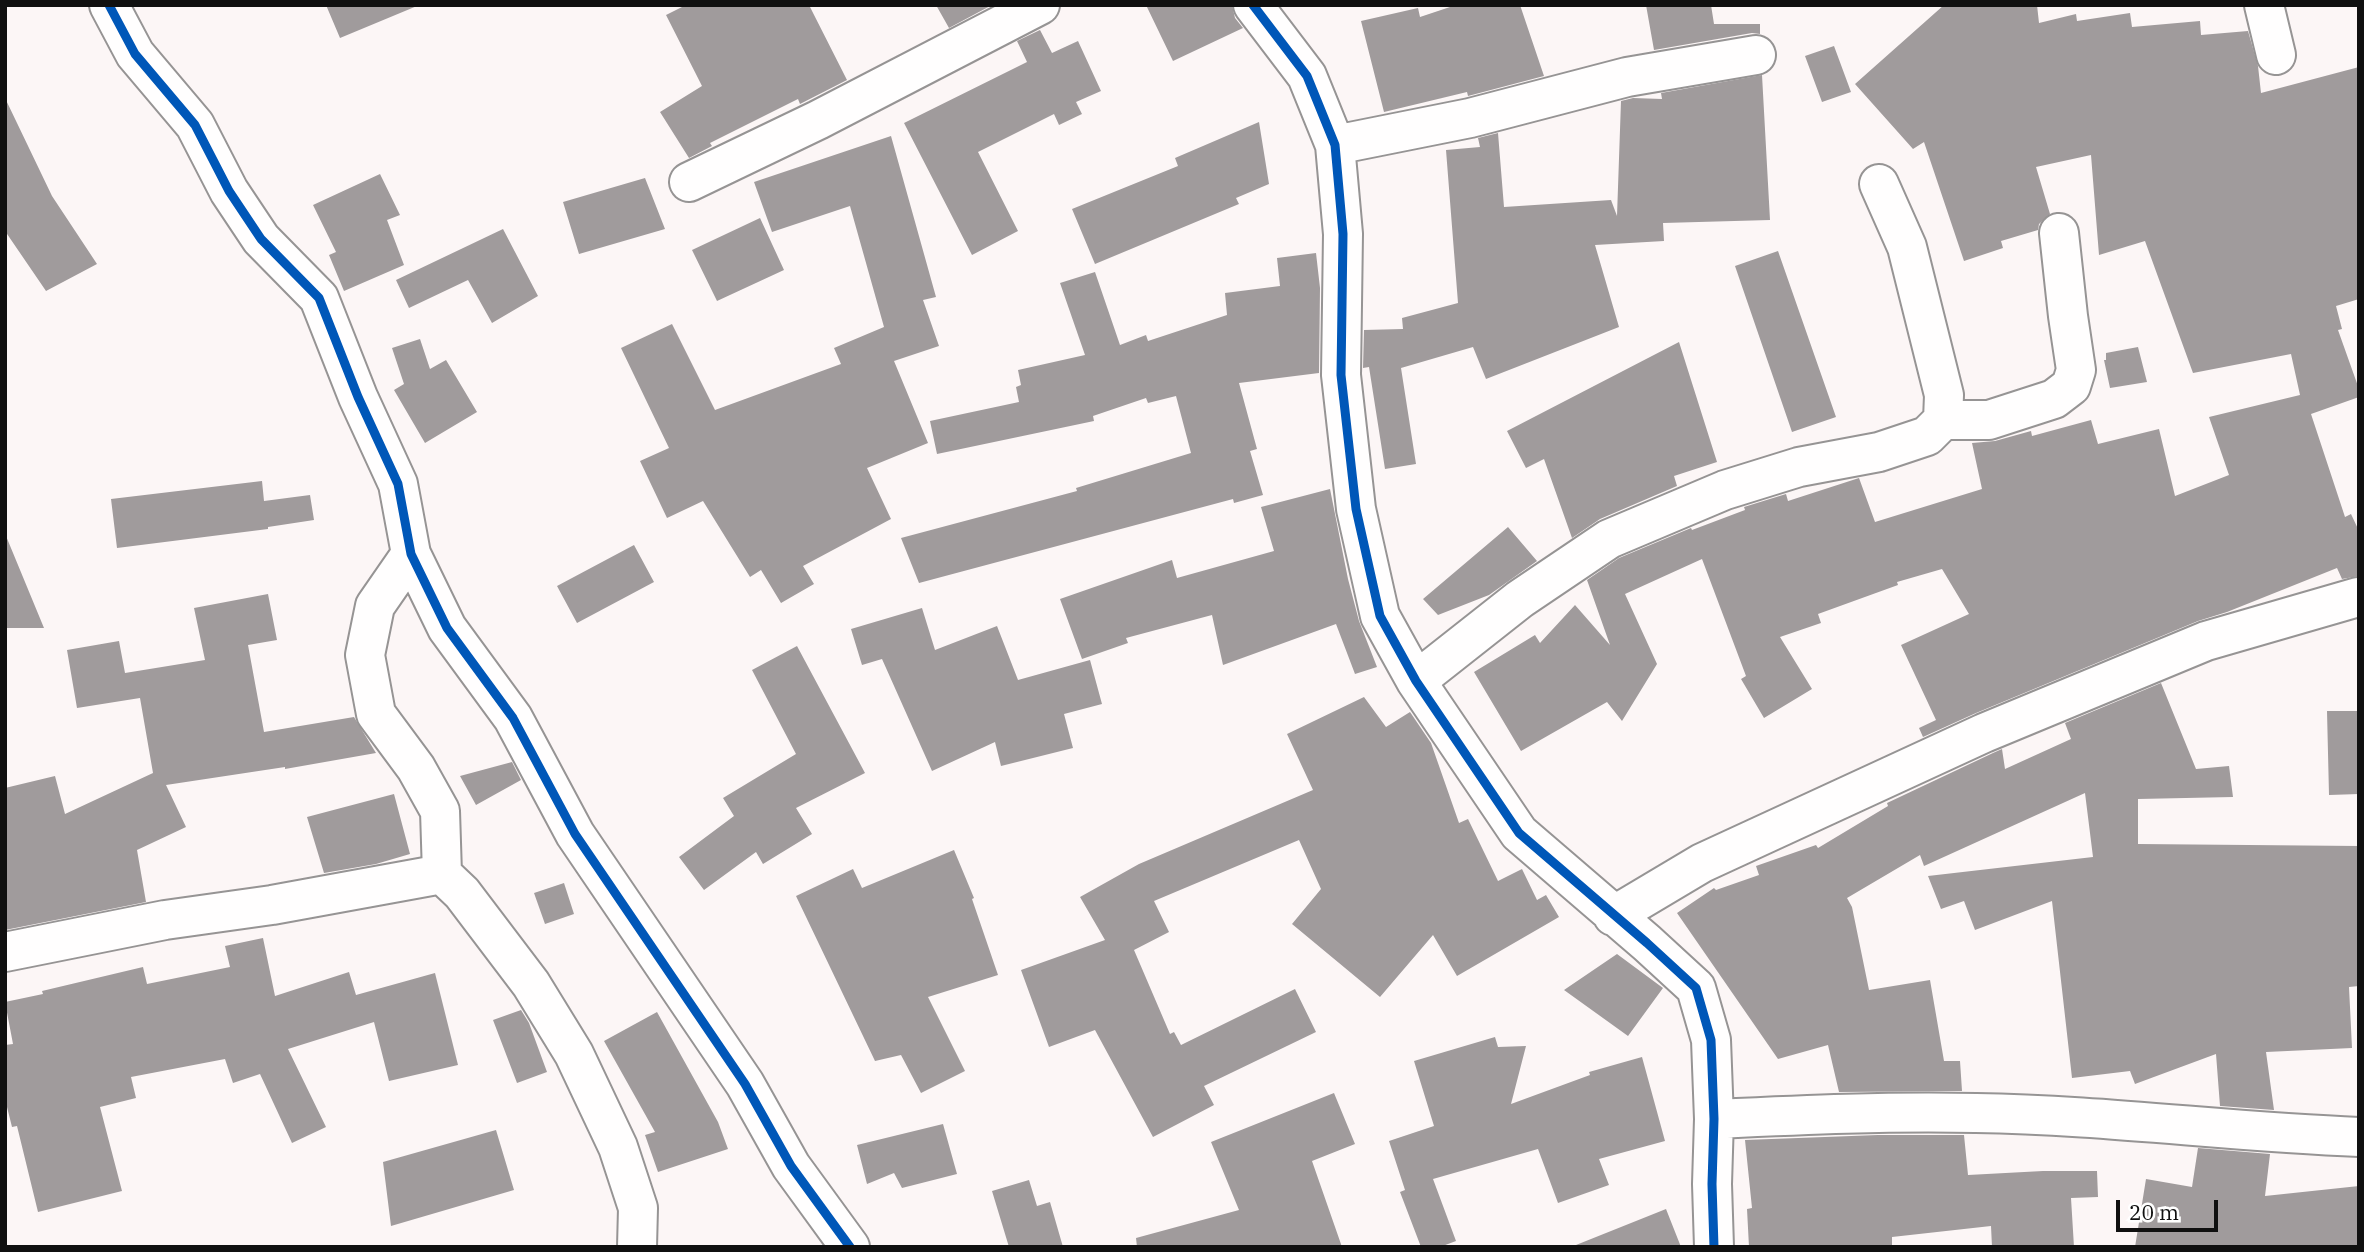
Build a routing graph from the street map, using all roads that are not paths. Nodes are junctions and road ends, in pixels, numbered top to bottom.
1 (109, 5) edge
2 (1040, 5) edge
3 (1253, 5) edge
4 (2264, 5) edge
5 (1756, 55) dead end
6 (2276, 55) dead end
7 (1335, 145) junction
8 (689, 182) dead end
9 (1879, 184) dead end
10 (2059, 233) dead end
11 (1943, 420) junction
12 (411, 554) junction
13 (2357, 597) edge
14 (1416, 681) junction
15 (442, 874) junction
16 (1614, 916) junction
17 (5, 953) edge
18 (1714, 1119) junction
19 (2359, 1137) edge
20 (636, 1247) edge
21 (850, 1247) edge
22 (1714, 1247) edge

1 - 12 street
2 - 8 street
3 - 7 street
4 - 6 street
5 - 7 street
7 - 14 street
9 - 11 street
10 - 11 street
11 - 14 street
12 - 15 street
12 - 21 street
13 - 16 street
14 - 16 street
15 - 17 street
15 - 20 street
16 - 18 street
18 - 19 street
18 - 22 street

